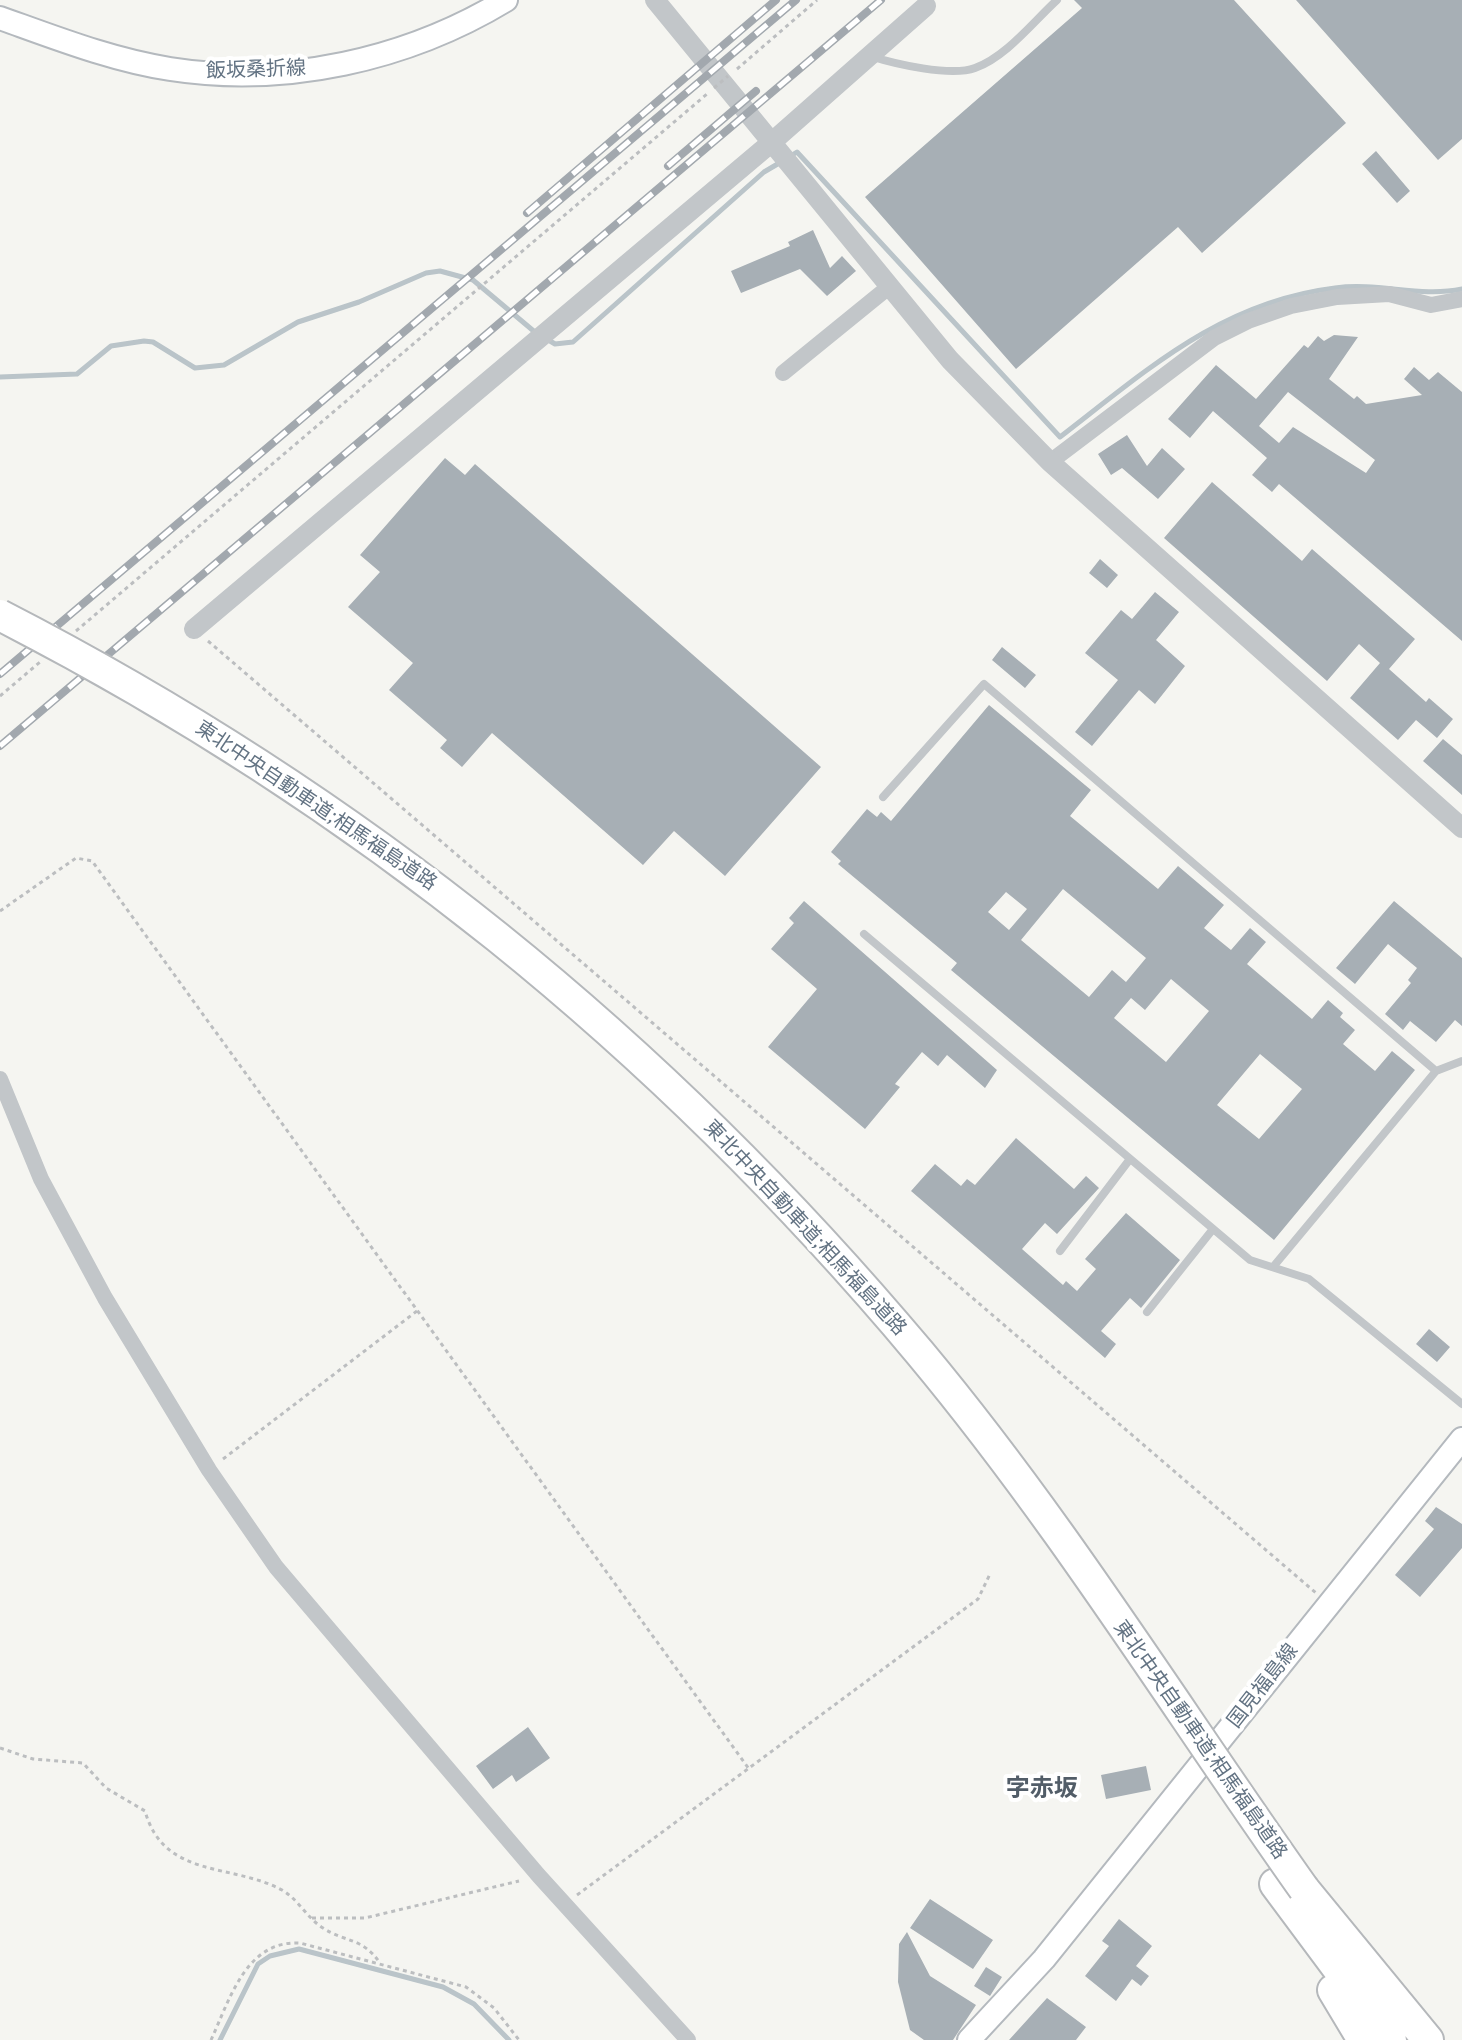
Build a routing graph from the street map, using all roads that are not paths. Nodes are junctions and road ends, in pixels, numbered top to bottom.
1 (506, 0) edge
2 (655, 0) edge
3 (1057, 0) edge
4 (926, 6) dead end
5 (0, 18) edge
6 (869, 56) junction
7 (772, 142) junction
8 (890, 286) junction
9 (1462, 299) edge
10 (783, 373) dead end
11 (1050, 462) junction
12 (0, 615) edge
13 (194, 629) road end
14 (0, 632) edge
15 (883, 797) dead end
16 (1462, 828) edge
17 (864, 934) dead end
18 (1462, 1061) edge
19 (1436, 1071) junction
20 (0, 1079) edge
21 (1130, 1159) junction
22 (1213, 1229) junction
23 (1060, 1251) dead end
24 (1273, 1267) junction
25 (1147, 1312) dead end
26 (1462, 1404) edge
27 (1462, 1439) edge
28 (1290, 1887) junction
29 (688, 2040) edge
30 (969, 2040) edge
31 (1363, 2040) edge
32 (1391, 2040) edge
33 (1417, 2040) edge
34 (1428, 2040) edge

1 - 5 main road, 飯坂桑折線
2 - 7 street
3 - 6 lane
4 - 6 street
6 - 7 street
7 - 8 street
7 - 13 street
8 - 10 street
8 - 11 street
9 - 11 street
11 - 16 street
12 - 28 highway, 東北中央自動車道;相馬福島道路, bridge
14 - 28 highway, 東北中央自動車道;相馬福島道路
15 - 19 lane
17 - 21 lane
18 - 19 lane
19 - 24 lane
20 - 29 street
21 - 22 lane
21 - 23 lane
22 - 24 lane
22 - 25 lane
24 - 26 lane
27 - 30 main road, 国見福島線
28 - 31 highway
28 - 32 highway, 東北中央自動車道;相馬福島道路
28 - 33 highway, 東北中央自動車道;相馬福島道路
28 - 34 highway

